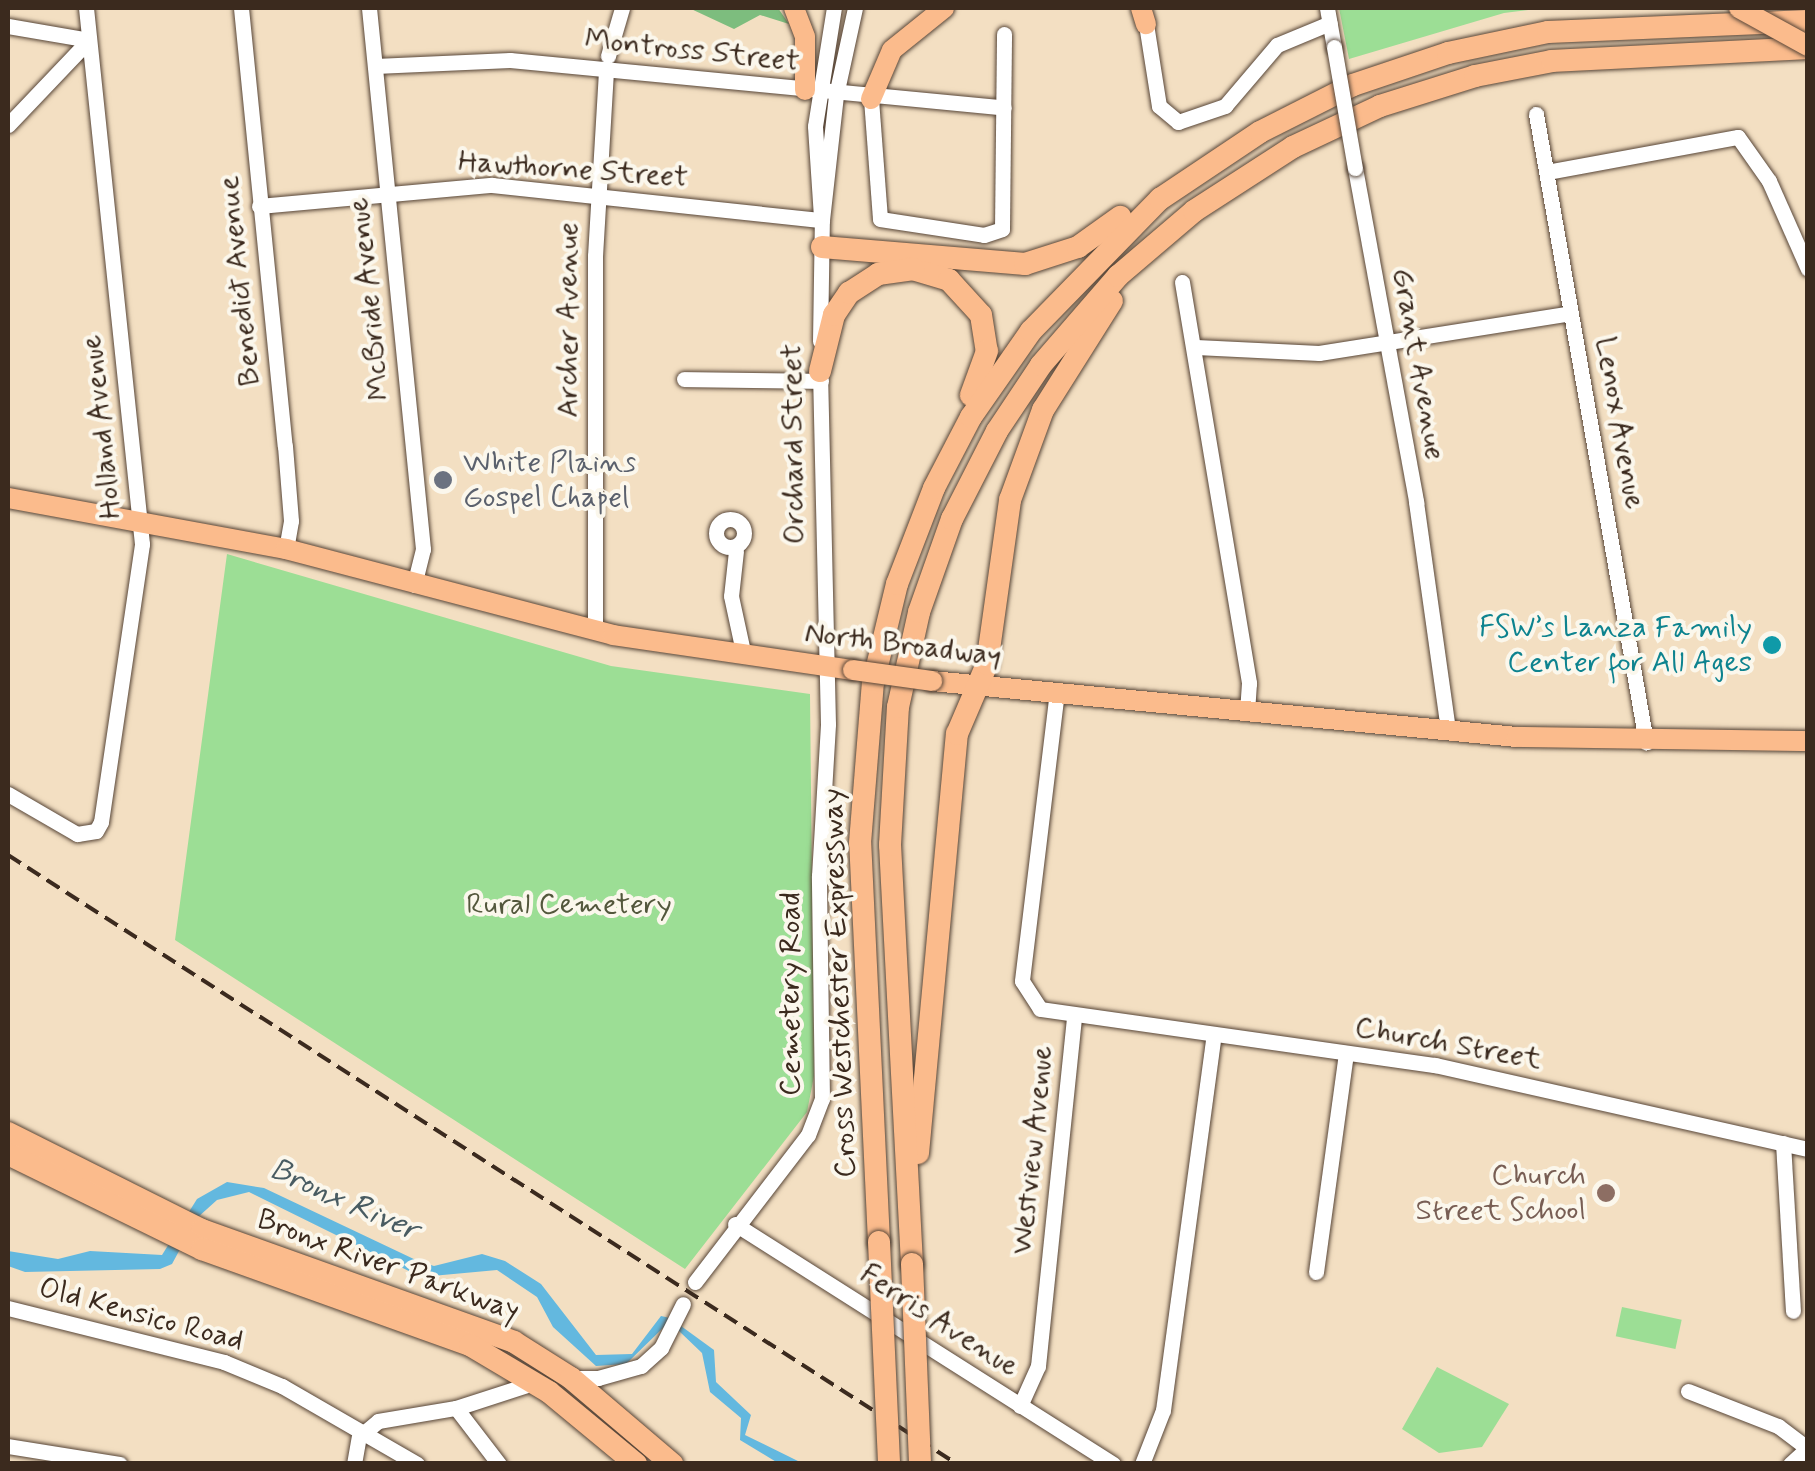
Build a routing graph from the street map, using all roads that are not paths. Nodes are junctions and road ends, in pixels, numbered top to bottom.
1 (86, 8) edge
2 (242, 8) edge
3 (370, 8) edge
4 (622, 8) edge
5 (794, 8) edge
6 (834, 8) edge
7 (854, 8) edge
8 (944, 8) edge
9 (1739, 8) edge
10 (1795, 8) edge
11 (1145, 13) edge
12 (1328, 15) edge
13 (1808, 20) edge
14 (1671, 24) junction
15 (8, 26) edge
16 (1004, 34) dead end
17 (89, 40) junction
18 (1808, 47) edge
19 (607, 63) junction
20 (374, 66) junction
21 (811, 91) junction
22 (836, 95) junction
23 (870, 99) junction
24 (1004, 108) junction
25 (1536, 114) dead end
26 (8, 125) edge
27 (1547, 172) junction
28 (1224, 190) junction
29 (387, 193) junction
30 (597, 195) junction
31 (1160, 199) junction
32 (259, 206) junction
33 (822, 220) junction
34 (822, 253) junction
35 (914, 269) junction
36 (1808, 269) edge
37 (1182, 282) dead end
38 (1571, 313) junction
39 (1388, 343) junction
40 (1196, 347) junction
41 (821, 376) junction
42 (684, 379) dead end
43 (972, 417) junction
44 (8, 498) edge
45 (138, 520) junction
46 (286, 549) junction
47 (736, 550) dead end
48 (414, 585) junction
49 (736, 622) junction
50 (595, 631) junction
51 (713, 652) junction
52 (744, 656) junction
53 (824, 667) junction
54 (974, 686) junction
55 (1057, 691) junction
56 (1247, 710) junction
57 (1448, 730) junction
58 (1808, 741) edge
59 (1646, 742) junction
60 (8, 794) edge
61 (1074, 1016) junction
62 (1214, 1035) junction
63 (1346, 1053) junction
64 (8, 1133) edge
65 (1783, 1143) junction
66 (1808, 1148) edge
67 (8, 1154) edge
68 (736, 1224) junction
69 (172, 1227) junction
70 (198, 1238) junction
71 (912, 1256) junction
72 (1316, 1272) dead end
73 (696, 1282) dead end
74 (8, 1308) edge
75 (680, 1310) dead end
76 (1793, 1311) dead end
77 (571, 1378) junction
78 (534, 1382) junction
79 (1688, 1391) dead end
80 (1020, 1406) junction
81 (456, 1408) junction
82 (362, 1432) junction
83 (8, 1446) edge
84 (1807, 1448) edge
85 (120, 1464) edge
86 (354, 1464) edge
87 (417, 1464) edge
88 (499, 1464) edge
89 (636, 1464) edge
90 (672, 1464) edge
91 (889, 1464) edge
92 (920, 1464) edge
93 (1113, 1464) edge
94 (1142, 1464) edge
95 (1790, 1464) edge

1 - 17 street, Holland Avenue
2 - 32 street, Benedict Avenue
3 - 20 street, McBride Avenue
4 - 19 street, Archer Avenue
5 - 21 main road
6 - 21 street
7 - 22 street, Orchard Street
8 - 23 main road
9 - 18 main road, bridge
10 - 14 highway
11 - 12 street
12 - 39 street, Grant Avenue, bridge
13 - 14 highway, Cross Westchester Expressway
14 - 31 highway, Cross Westchester Expressway
15 - 17 street
16 - 24 street
17 - 26 street
17 - 45 street, Holland Avenue
18 - 28 highway, Cross Westchester Expressway
19 - 20 street, Montross Street
19 - 21 street, Montross Street
19 - 30 street, Archer Avenue
20 - 29 street, McBride Avenue
21 - 22 street, Montross Street
21 - 33 street, Orchard Street
22 - 23 street, Montross Street
22 - 33 street, Orchard Street
23 - 24 street, Montross Street
23 - 24 street
25 - 27 street, Lenox Avenue
27 - 36 street
27 - 38 street, Lenox Avenue
28 - 54 highway
28 - 71 highway, Cross Westchester Expressway
29 - 30 street, Hawthorne Street
29 - 32 street, Hawthorne Street
29 - 48 street, McBride Avenue
30 - 33 street, Hawthorne Street
30 - 50 street, Archer Avenue
31 - 34 highway
31 - 43 highway, Cross Westchester Expressway
32 - 46 street, Benedict Avenue
33 - 34 street, Orchard Street
34 - 35 highway
34 - 41 street, Orchard Street
35 - 41 highway
35 - 43 highway
37 - 40 street
38 - 39 street
38 - 59 street, Lenox Avenue
39 - 40 street
39 - 57 street, Grant Avenue
40 - 56 street
41 - 42 street
41 - 53 street, Orchard Street
43 - 91 highway, Cross Westchester Expressway, bridge
44 - 45 main road, North Broadway
45 - 46 main road, North Broadway
45 - 60 street, Holland Avenue
46 - 48 main road, North Broadway
47 - 49 street
48 - 50 main road, North Broadway
49 - 51 street
49 - 52 street
50 - 51 main road, North Broadway
51 - 52 main road, North Broadway
52 - 53 main road, North Broadway
53 - 54 main road, North Broadway, bridge
53 - 68 street, Cemetery Road
54 - 55 main road, North Broadway
54 - 71 highway
55 - 56 main road, North Broadway
55 - 61 street, Westview Avenue
56 - 57 main road, North Broadway
57 - 59 main road, North Broadway
58 - 59 main road, North Broadway
61 - 62 street, Church Street
61 - 80 street, Westview Avenue
62 - 63 street, Church Street
62 - 94 street
63 - 65 street, Church Street
63 - 72 street
64 - 69 highway, Bronx River Parkway
65 - 66 street, Church Street
65 - 76 street
67 - 69 highway, Bronx River Parkway
68 - 73 street, Cemetery Road
68 - 80 street, Ferris Avenue
69 - 70 highway, Bronx River Parkway
70 - 77 highway, Bronx River Parkway
70 - 78 highway, Bronx River Parkway
71 - 92 highway, Cross Westchester Expressway, bridge
74 - 82 street, Old Kensico Road
75 - 77 street
77 - 78 street
77 - 90 highway, Bronx River Parkway
78 - 81 street
78 - 89 highway, Bronx River Parkway
79 - 84 street
80 - 93 street, Ferris Avenue
81 - 82 street
81 - 88 street
82 - 86 street
82 - 87 street, Old Kensico Road
83 - 85 street
84 - 95 street

